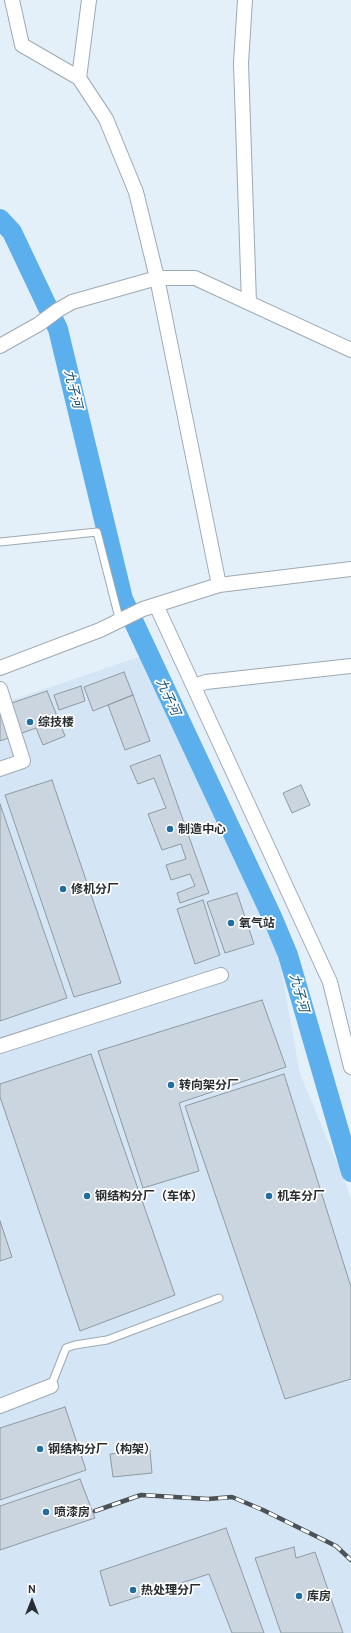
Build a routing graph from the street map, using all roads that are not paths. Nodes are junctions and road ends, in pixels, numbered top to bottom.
1 (12, 0) edge
2 (89, 0) edge
3 (245, 0) edge
4 (79, 78) junction
5 (156, 278) junction
6 (249, 303) junction
7 (0, 346) edge
8 (351, 350) edge
9 (0, 542) edge
10 (351, 569) edge
11 (219, 585) junction
12 (150, 607) junction
13 (120, 622) junction
14 (351, 666) edge
15 (0, 668) edge
16 (194, 686) junction
17 (0, 690) edge
18 (0, 769) edge
19 (221, 975) dead end
20 (0, 1046) edge
21 (351, 1067) edge
22 (219, 1298) dead end
23 (51, 1386) joint
24 (0, 1406) edge

1 - 4 street
2 - 4 street
3 - 6 street
4 - 5 street
5 - 6 street
5 - 7 street
5 - 11 street
6 - 8 street
9 - 13 lane
10 - 11 street
11 - 12 street
12 - 13 street
12 - 16 street
13 - 15 street
14 - 16 street
16 - 21 street
17 - 18 street
19 - 20 street
22 - 23 lane
23 - 24 street

